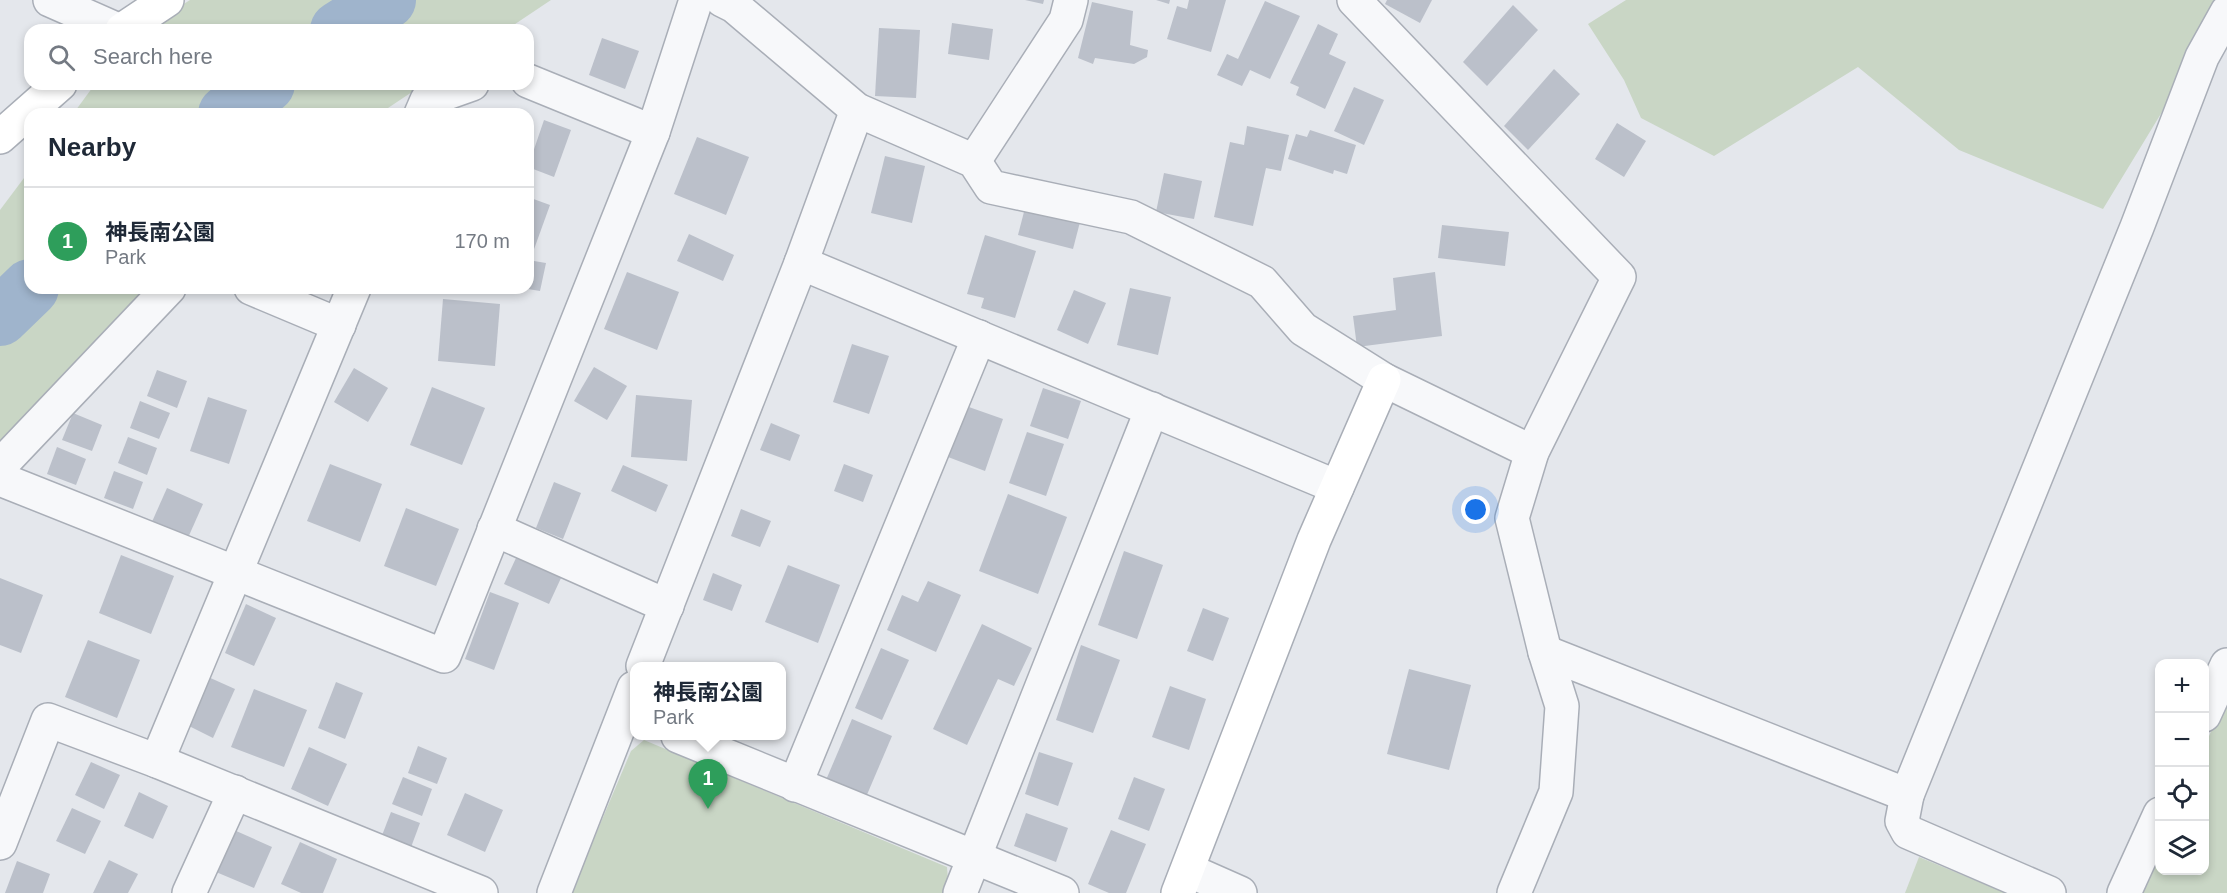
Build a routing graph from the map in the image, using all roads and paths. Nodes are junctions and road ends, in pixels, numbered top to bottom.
1 (51, 0) edge
2 (167, 0) edge
3 (696, 0) edge
4 (722, 0) edge
5 (1071, 0) edge
6 (1354, 0) edge
7 (2227, 12) edge
8 (106, 24) edge
9 (129, 24) edge
10 (534, 83) edge
11 (53, 90) edge
12 (455, 90) edge
13 (33, 108) edge
14 (424, 108) edge
15 (857, 110) junction
16 (24, 116) edge
17 (653, 132) junction
18 (0, 137) edge
19 (974, 161) junction
20 (801, 263) junction
21 (163, 294) edge
22 (265, 294) edge
23 (352, 294) edge
24 (339, 325) junction
25 (979, 337) junction
26 (1384, 380) junction
27 (1152, 410) junction
28 (1532, 452) junction
29 (0, 465) edge
30 (0, 479) edge
31 (1337, 487) junction
32 (494, 529) junction
33 (236, 574) junction
34 (667, 606) junction
35 (1545, 652) junction
36 (645, 662) edge
37 (2227, 665) edge
38 (630, 708) edge
39 (2206, 713) edge
40 (690, 740) edge
41 (157, 761) junction
42 (795, 785) junction
43 (235, 792) junction
44 (1907, 795) junction
45 (8, 799) edge
46 (2157, 821) edge
47 (0, 843) edge
48 (974, 857) junction
49 (1183, 882) edge
50 (189, 893) edge
51 (481, 893) edge
52 (554, 893) edge
53 (960, 893) edge
54 (1062, 893) edge
55 (1240, 893) edge
56 (1514, 893) edge
57 (2049, 893) edge
58 (2124, 893) edge

1 - 8 street
2 - 9 street
3 - 17 street
4 - 15 street
5 - 19 street
6 - 28 street
7 - 44 street
10 - 17 street
11 - 13 street
12 - 14 street
15 - 19 street
15 - 20 street
16 - 18 street
17 - 32 street
19 - 26 street
20 - 25 street
20 - 34 street
21 - 29 street
22 - 24 street
23 - 24 street
24 - 33 street
25 - 27 street
25 - 42 street
26 - 28 street
26 - 31 street
27 - 31 street
27 - 48 street
28 - 35 street
30 - 33 street
31 - 49 street
32 - 33 street
32 - 34 street
33 - 41 street
34 - 36 street
35 - 44 street
35 - 56 street
37 - 39 street
38 - 52 street
40 - 42 street
41 - 43 street
41 - 45 street
42 - 48 street
43 - 50 street
43 - 51 street
44 - 57 street
45 - 47 street
46 - 58 street
48 - 53 street
48 - 54 street
49 - 55 street

